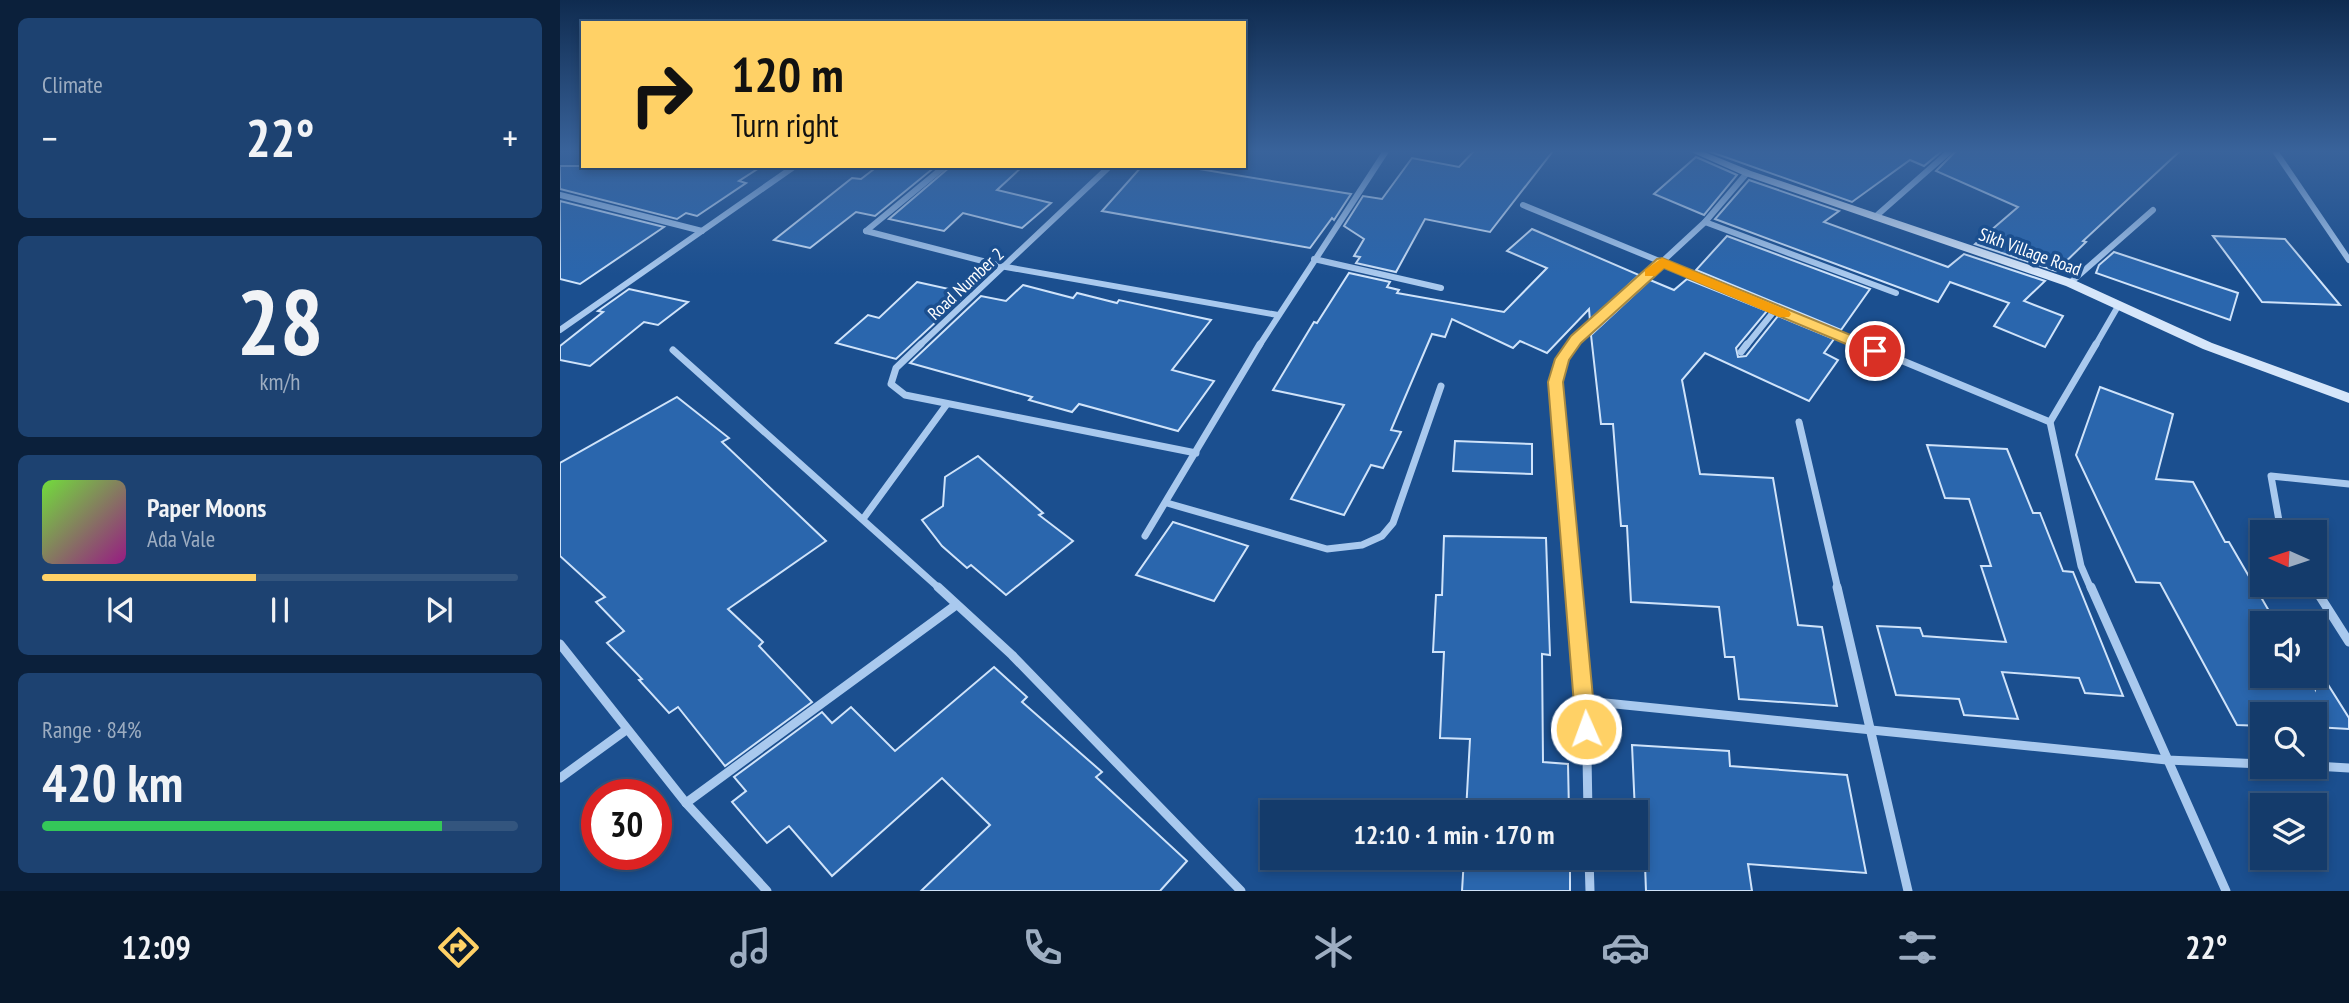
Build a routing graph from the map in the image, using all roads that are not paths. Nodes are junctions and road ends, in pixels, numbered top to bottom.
1 (757, 193) edge
2 (913, 193) edge
3 (1083, 193) edge
4 (1358, 193) edge
5 (1730, 193) edge
6 (1805, 193) edge
7 (1902, 193) edge
8 (2304, 193) edge
9 (560, 195) edge
10 (1523, 205) dead end
11 (2153, 210) dead end
12 (1875, 217) junction
13 (1704, 222) junction
14 (702, 231) junction
15 (1314, 259) junction
16 (2349, 260) edge
17 (1662, 262) junction
18 (1006, 267) junction
19 (2070, 283) junction
20 (1441, 288) dead end
21 (1896, 293) dead end
22 (2118, 307) junction
23 (1775, 310) junction
24 (1278, 315) junction
25 (560, 330) edge
26 (673, 350) dead end
27 (1741, 352) dead end
28 (1441, 386) dead end
29 (2349, 398) edge
30 (947, 404) junction
31 (1799, 422) dead end
32 (2050, 422) junction
33 (1196, 453) junction
34 (2349, 484) edge
35 (1167, 503) junction
36 (863, 519) junction
37 (2279, 520) edge
38 (1145, 536) dead end
39 (2320, 597) edge
40 (956, 606) junction
41 (2349, 642) edge
42 (560, 644) edge
43 (1586, 701) junction
44 (626, 730) junction
45 (1869, 730) junction
46 (2167, 760) junction
47 (2250, 763) edge
48 (2327, 767) edge
49 (2349, 768) edge
50 (560, 778) edge
51 (1588, 800) edge
52 (686, 803) junction
53 (1589, 870) edge
54 (767, 891) edge
55 (1241, 891) edge
56 (1590, 891) edge
57 (1908, 891) edge
58 (2226, 891) edge

1 - 14 street
2 - 18 street
3 - 18 street, Road Number 2
4 - 15 street
5 - 13 street
6 - 12 main road, Sikh Village Road
7 - 12 street
8 - 16 street
9 - 14 street
10 - 17 street
11 - 19 street
12 - 19 main road, Sikh Village Road
13 - 17 street
13 - 21 street
14 - 25 street
15 - 20 street
15 - 24 street
17 - 23 street
17 - 43 street
18 - 24 street
18 - 30 street, Road Number 2
19 - 22 main road, Sikh Village Road
22 - 29 main road, Sikh Village Road
22 - 32 street
23 - 27 street
23 - 32 street
24 - 33 street
26 - 36 street
28 - 35 street
30 - 33 street
30 - 36 street
31 - 45 street
32 - 46 street
33 - 35 street
34 - 37 street
35 - 38 street
36 - 40 street
39 - 41 street
40 - 52 street
40 - 55 street
42 - 44 street
43 - 45 street
43 - 51 street
44 - 50 street
44 - 52 street
45 - 46 street
45 - 57 street
46 - 47 street
46 - 58 street
48 - 49 street
52 - 54 street
53 - 56 street

